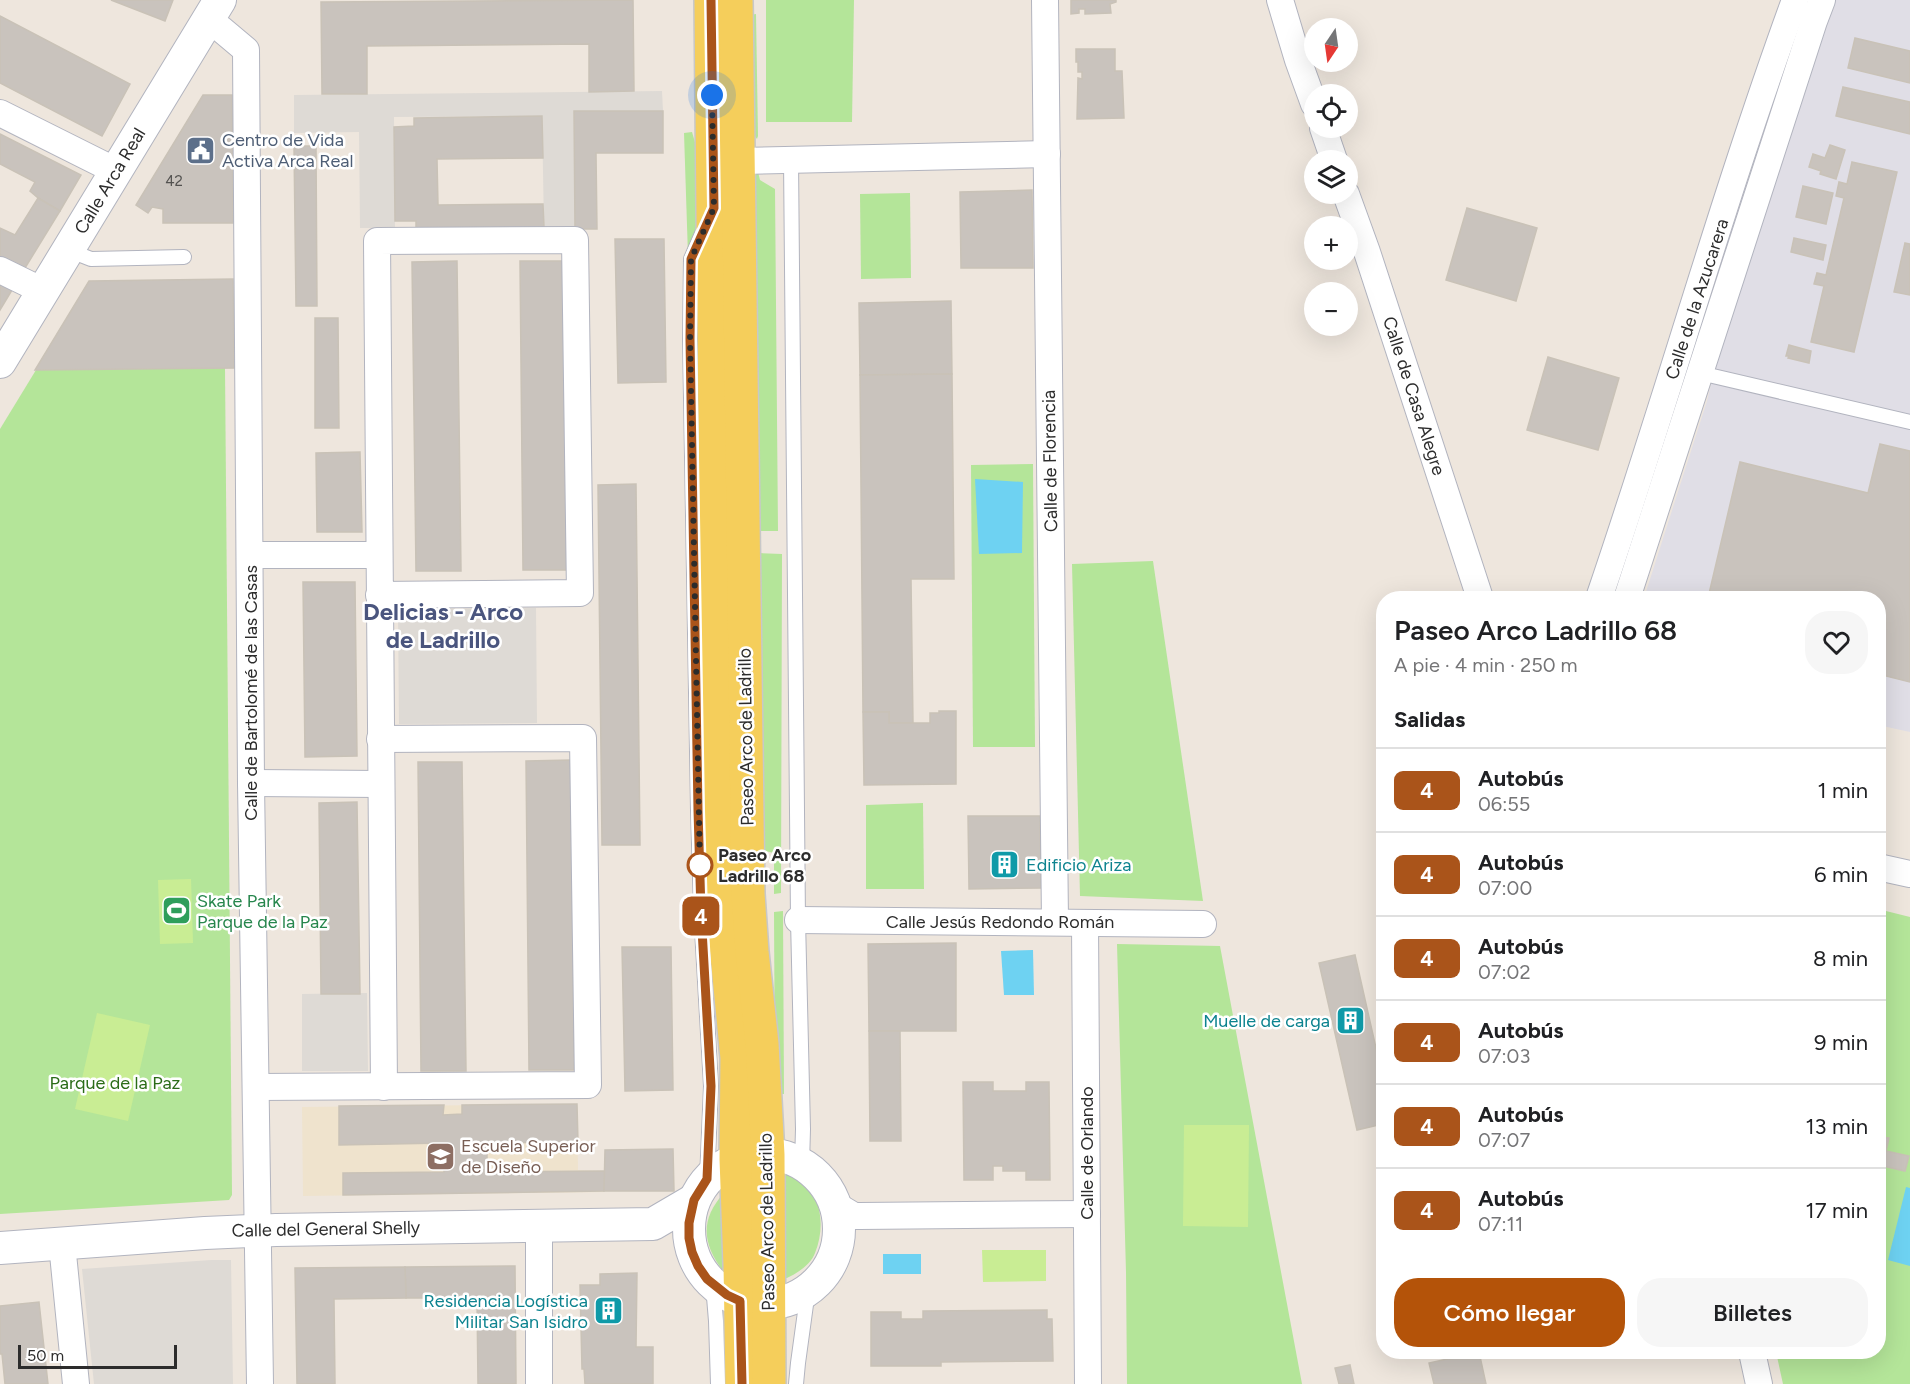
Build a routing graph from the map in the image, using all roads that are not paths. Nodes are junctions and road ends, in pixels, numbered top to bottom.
1 (711, 0) edge
2 (736, 0) edge
3 (1045, 0) edge
4 (1280, 0) edge
5 (1795, 0) edge
6 (1822, 0) edge
7 (213, 11) edge
8 (1307, 84) edge
9 (0, 113) edge
10 (1047, 154) junction
11 (791, 159) junction
12 (739, 161) junction
13 (116, 171) junction
14 (714, 198) junction
15 (1350, 204) edge
16 (68, 250) junction
17 (184, 257) dead end
18 (0, 270) edge
19 (43, 291) junction
20 (0, 362) edge
21 (1700, 374) junction
22 (1910, 422) edge
23 (250, 555) junction
24 (379, 555) junction
25 (1478, 591) edge
26 (1601, 591) edge
27 (1629, 591) edge
28 (379, 595) junction
29 (380, 739) junction
30 (252, 783) junction
31 (380, 784) junction
32 (1886, 869) edge
33 (1910, 874) edge
34 (798, 920) junction
35 (1055, 922) junction
36 (1085, 922) junction
37 (1203, 924) dead end
38 (256, 1087) junction
39 (384, 1087) junction
40 (768, 1155) junction
41 (736, 1160) junction
42 (802, 1164) junction
43 (701, 1189) junction
44 (1087, 1214) junction
45 (843, 1217) junction
46 (653, 1224) junction
47 (539, 1225) junction
48 (258, 1231) junction
49 (62, 1244) junction
50 (0, 1248) edge
51 (692, 1252) junction
52 (808, 1290) junction
53 (741, 1297) junction
54 (1753, 1359) edge
55 (76, 1384) edge
56 (260, 1384) edge
57 (539, 1384) edge
58 (718, 1384) edge
59 (742, 1384) edge
60 (769, 1384) edge
61 (796, 1384) edge
62 (1088, 1384) edge
63 (1758, 1384) edge

1 - 14 main road, Paseo Arco de Ladrillo
2 - 12 main road, Paseo Arco de Ladrillo
3 - 10 street, Calle de Florencia
4 - 8 street
5 - 26 street, Calle de la Azucarera
6 - 21 street, Calle de la Azucarera
7 - 13 street, Calle Arca Real
7 - 23 street, Calle de Bartolomé de las Casas
9 - 13 street
10 - 11 street
10 - 35 street, Calle de Florencia
11 - 12 street
11 - 34 lane, Paseo Arco de Ladrillo
12 - 14 street, Paseo Arco de Ladrillo
12 - 40 main road, Paseo Arco de Ladrillo
13 - 16 street, Calle Arca Real
14 - 41 main road, Paseo Arco de Ladrillo
14 - 43 lane, Paseo Arco de Ladrillo
15 - 25 street, Calle de Casa Alegre
16 - 17 lane
16 - 19 street, Calle Arca Real
18 - 19 street
19 - 20 street, Calle Arca Real
21 - 22 lane
21 - 27 street, Calle de la Azucarera
23 - 24 street
23 - 30 street, Calle de Bartolomé de las Casas
24 - 28 street
24 - 28 street
28 - 29 street
29 - 31 street
29 - 39 street
30 - 31 street
30 - 38 street, Calle de Bartolomé de las Casas
31 - 39 street
32 - 33 street
34 - 35 street, Calle Jesús Redondo Román
34 - 42 lane, Paseo Arco de Ladrillo
35 - 36 street, Calle Jesús Redondo Román
36 - 37 street, Calle Jesús Redondo Román
36 - 44 street, Calle de Orlando
38 - 39 street
38 - 48 street, Calle de Bartolomé de las Casas
40 - 41 street
40 - 42 street
40 - 53 main road, Paseo Arco de Ladrillo
41 - 43 street, Calle del General Shelly
41 - 53 main road, Paseo Arco de Ladrillo
42 - 45 street
43 - 46 street, Calle del General Shelly
43 - 51 street
44 - 45 street
44 - 62 street, Calle de Orlando
45 - 52 street
46 - 47 street, Calle del General Shelly
46 - 51 street
47 - 48 street, Calle del General Shelly
47 - 57 street
48 - 49 street, Calle del General Shelly
48 - 56 street, Calle de Bartolomé de las Casas
49 - 50 street, Calle del General Shelly
49 - 55 street
51 - 53 street
52 - 53 street
52 - 61 lane, Paseo Arco de Ladrillo
53 - 58 lane, Paseo Arco de Ladrillo
53 - 59 main road, Paseo Arco de Ladrillo
53 - 60 main road, Paseo Arco de Ladrillo
54 - 63 street

